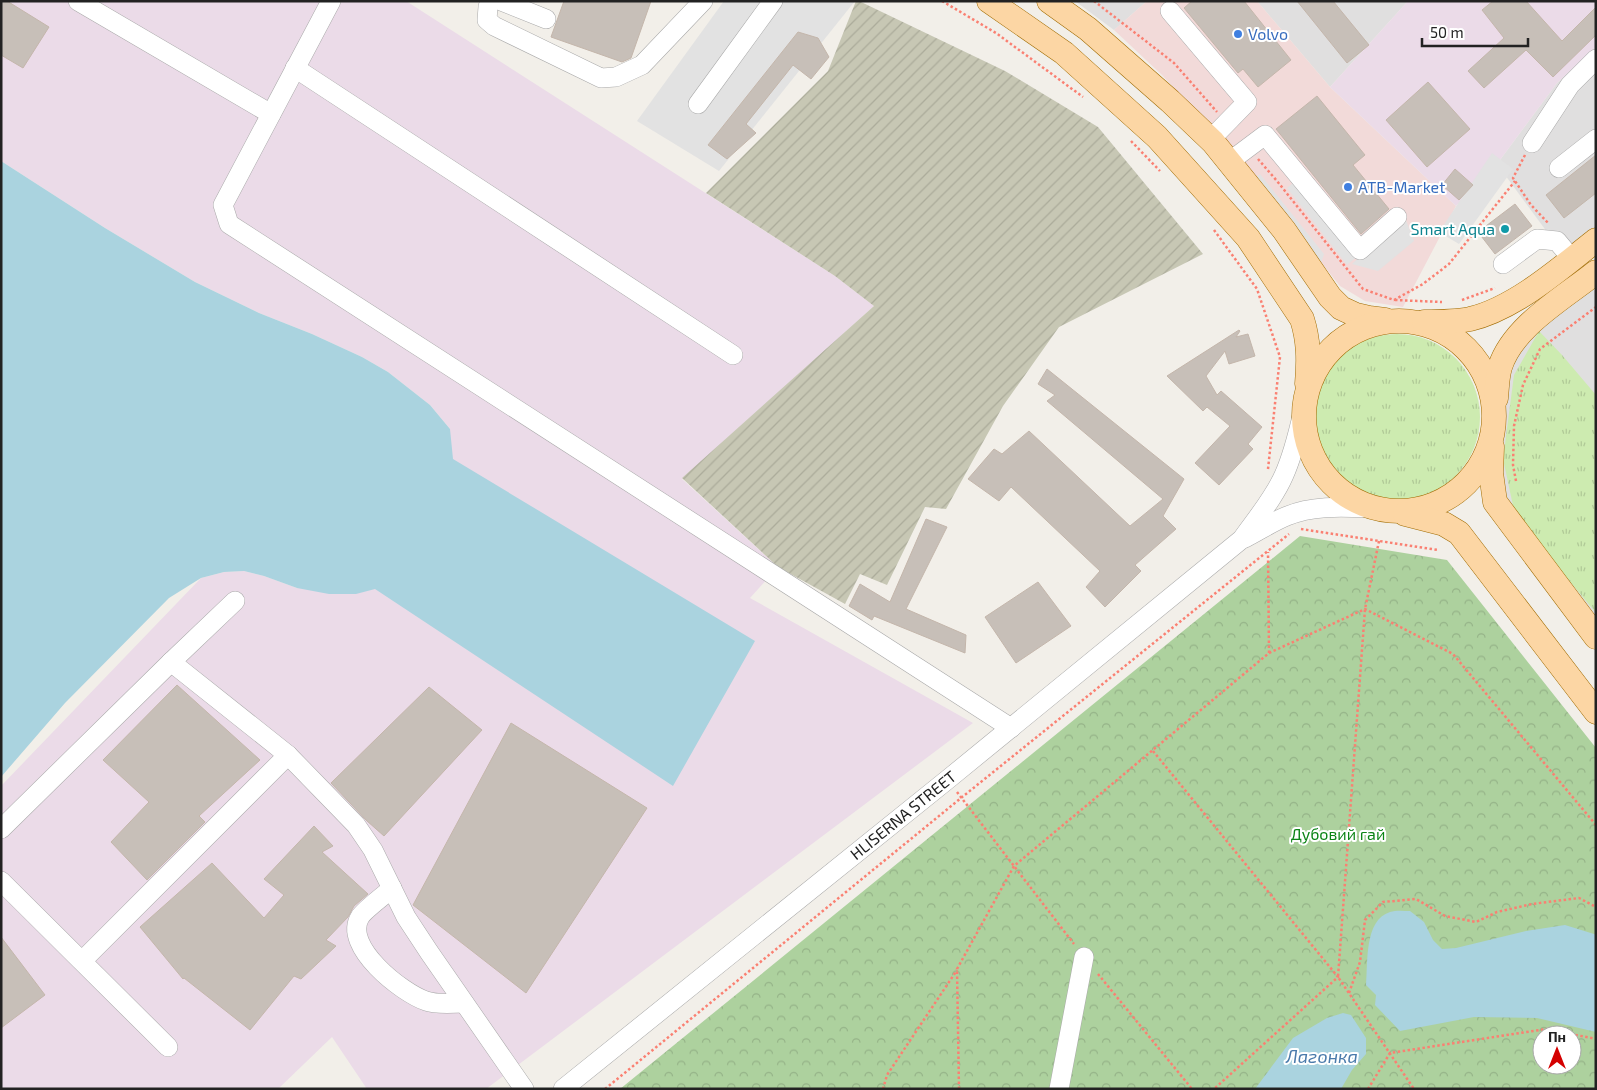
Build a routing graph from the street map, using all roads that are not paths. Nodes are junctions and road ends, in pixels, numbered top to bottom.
1 (78, 1) edge
2 (331, 1) edge
3 (490, 1) edge
4 (500, 1) edge
5 (703, 1) edge
6 (773, 1) edge
7 (989, 1) edge
8 (1049, 1) edge
9 (1170, 11) dead end
10 (546, 19) dead end
11 (1596, 59) edge
12 (295, 68) junction
13 (1170, 101) junction
14 (698, 104) dead end
15 (270, 114) junction
16 (1136, 132) junction
17 (1596, 139) edge
18 (1211, 141) junction
19 (1532, 143) road end
20 (1229, 162) junction
21 (1172, 168) junction
22 (1559, 168) dead end
23 (1397, 217) dead end
24 (1596, 240) edge
25 (1574, 257) junction
26 (1503, 264) dead end
27 (1594, 276) edge
28 (1405, 322) junction
29 (733, 354) dead end
30 (1305, 402) junction
31 (1494, 428) junction
32 (1383, 510) junction
33 (1242, 540) junction
34 (235, 601) dead end
35 (1596, 637) edge
36 (171, 662) junction
37 (1596, 712) edge
38 (1011, 728) junction
39 (288, 755) junction
40 (1, 829) edge
41 (1, 881) edge
42 (392, 888) junction
43 (1084, 957) road end
44 (83, 960) junction
45 (464, 1003) junction
46 (168, 1047) dead end
47 (524, 1089) edge
48 (563, 1089) edge
49 (1059, 1089) edge

1 - 15 street
2 - 12 street
3 - 5 street
4 - 10 street
6 - 14 street
7 - 16 main road
8 - 13 main road
9 - 18 street
11 - 19 street
12 - 15 street
12 - 29 street
13 - 16 main road
13 - 18 main road
15 - 38 street
16 - 21 main road
17 - 22 street
18 - 20 main road
18 - 21 main road
20 - 23 street
20 - 28 main road
21 - 30 main road
24 - 25 main road
25 - 26 street
25 - 27 street
25 - 28 main road
27 - 31 main road
28 - 30 main road
28 - 31 main road
30 - 32 main road
30 - 33 street, HLISERNA STREET
31 - 32 main road
31 - 35 main road
32 - 33 street, HLISERNA STREET
32 - 37 main road
33 - 38 street, HLISERNA STREET
34 - 36 street
36 - 39 street
36 - 40 street
38 - 48 street, HLISERNA STREET
39 - 42 street
39 - 44 street
41 - 44 street
42 - 45 street
42 - 45 street
43 - 49 street
44 - 46 street
45 - 47 street

